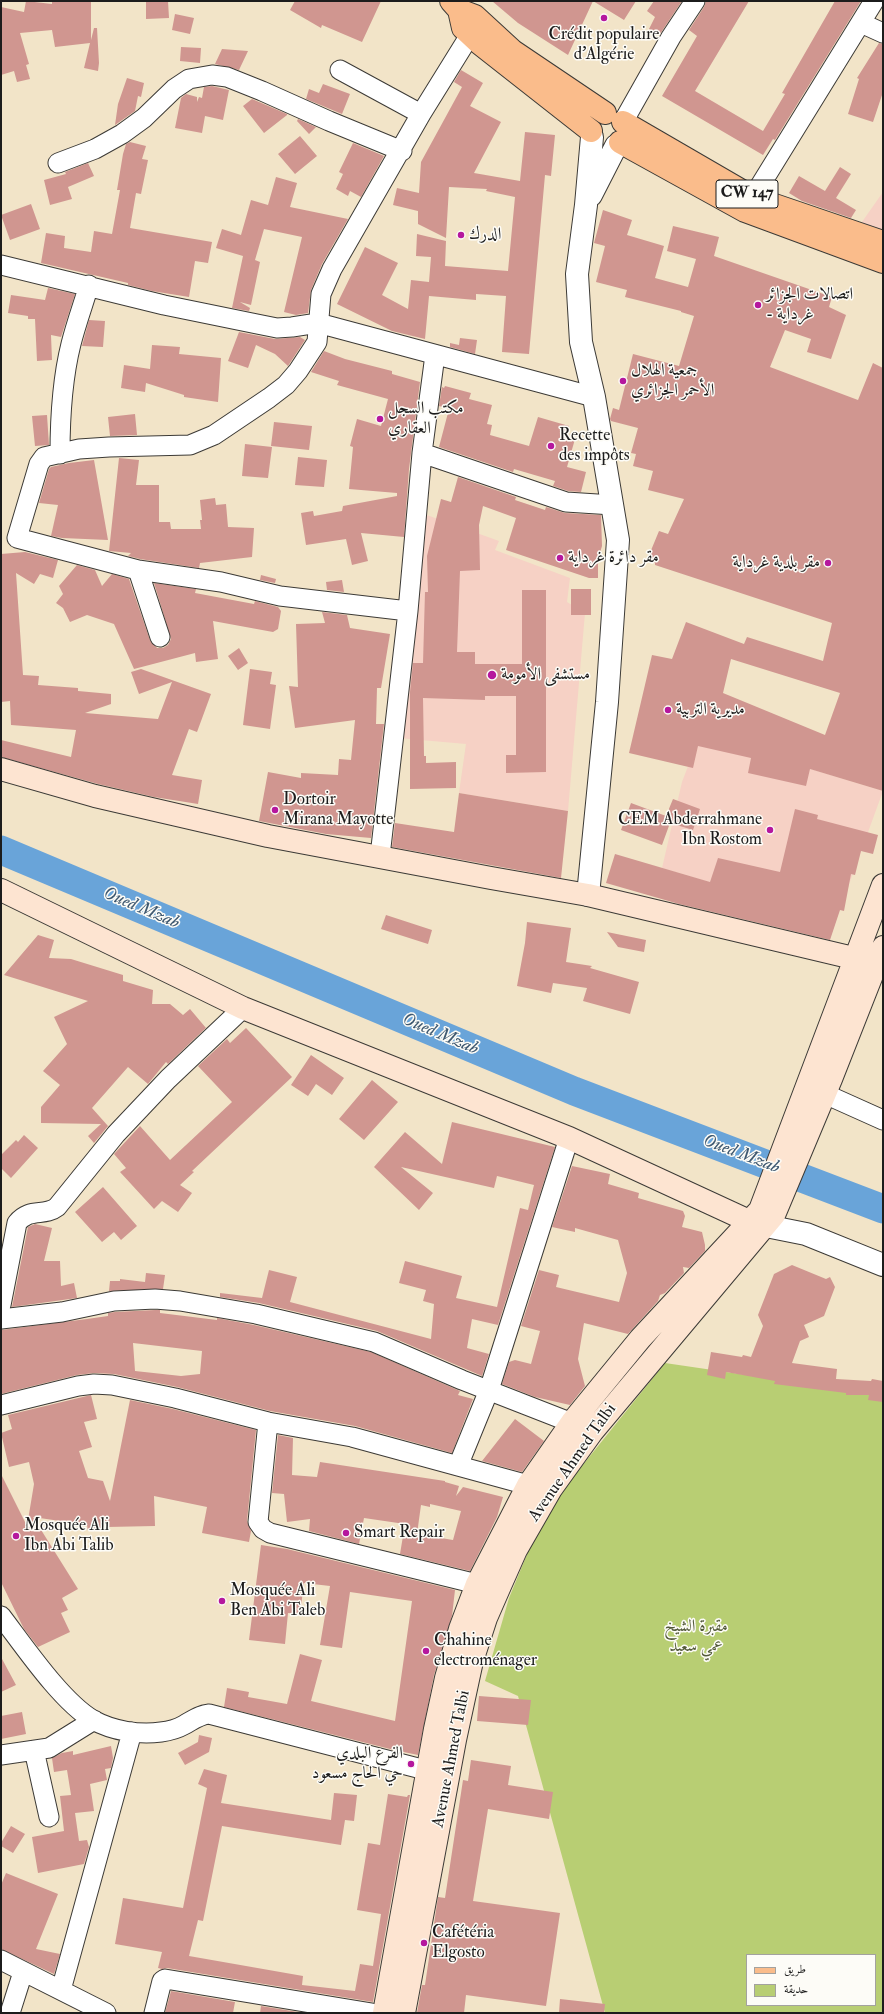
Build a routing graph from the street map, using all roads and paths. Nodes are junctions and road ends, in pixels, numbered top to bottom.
1 (695, 1) edge
2 (874, 1) edge
3 (454, 4) edge
4 (860, 22) junction
5 (883, 33) edge
6 (470, 36) junction
7 (340, 70) dead end
8 (421, 114) junction
9 (616, 131) junction
10 (591, 134) junction
11 (402, 151) junction
12 (58, 163) dead end
13 (749, 204) junction
14 (586, 205) junction
15 (883, 242) edge
16 (883, 262) edge
17 (1, 265) edge
18 (89, 285) junction
19 (318, 323) junction
20 (435, 355) junction
21 (594, 397) junction
22 (422, 453) junction
23 (60, 454) junction
24 (613, 505) junction
25 (138, 570) junction
26 (408, 611) junction
27 (160, 636) dead end
28 (1, 769) edge
29 (380, 856) junction
30 (883, 885) edge
31 (1, 890) edge
32 (588, 895) junction
33 (856, 958) junction
34 (881, 959) edge
35 (243, 1008) junction
36 (817, 1096) junction
37 (883, 1120) edge
38 (569, 1138) junction
39 (763, 1218) junction
40 (883, 1265) edge
41 (1, 1305) edge
42 (1, 1318) edge
43 (489, 1390) junction
44 (1, 1405) edge
45 (268, 1422) junction
46 (572, 1422) junction
47 (592, 1432) junction
48 (458, 1466) junction
49 (528, 1485) junction
50 (477, 1584) junction
51 (1, 1616) edge
52 (94, 1720) junction
53 (132, 1732) junction
54 (34, 1750) junction
55 (1, 1755) edge
56 (426, 1770) junction
57 (448, 1777) junction
58 (50, 1817) dead end
59 (1, 1960) edge
60 (23, 1972) junction
61 (61, 1990) junction
62 (10, 2013) edge
63 (106, 2013) edge
64 (154, 2013) edge
65 (372, 2013) edge
66 (384, 2013) edge
67 (404, 2013) edge

1 - 9 street
2 - 4 street
3 - 6 main road, CW 147
3 - 9 main road, CW 147
4 - 5 street
4 - 13 street
6 - 8 street
6 - 10 main road, CW 147
7 - 8 street
8 - 11 street
9 - 10 main road
9 - 10 main road, CW 147
9 - 13 main road, CW 147
9 - 14 street
10 - 14 street
11 - 12 street
11 - 19 street
13 - 15 main road, CW 147
13 - 16 main road, CW 147
14 - 21 street
17 - 18 street
18 - 19 street
18 - 23 street
19 - 20 street
19 - 23 street
20 - 21 street
20 - 22 street
21 - 24 street
22 - 24 street
22 - 26 street
23 - 25 street
24 - 32 street
25 - 26 street
25 - 27 street
26 - 29 street
28 - 29 main road
29 - 32 main road
30 - 33 main road
31 - 35 main road
32 - 33 main road
33 - 34 main road
33 - 36 main road
34 - 36 main road
35 - 38 main road
35 - 41 street
36 - 37 street
36 - 39 main road
38 - 39 main road
38 - 43 street
39 - 40 street
39 - 46 main road
39 - 47 main road, Avenue Ahmed Talbi
42 - 43 street
43 - 46 street
43 - 48 street
44 - 45 street
45 - 48 street
45 - 50 street
46 - 47 street
46 - 49 main road
47 - 57 main road, Avenue Ahmed Talbi
48 - 49 street
49 - 50 main road
50 - 56 main road
51 - 52 street
52 - 53 street
52 - 54 street
53 - 56 street
53 - 61 street
54 - 55 street
54 - 58 street
56 - 57 street
56 - 66 main road
57 - 67 main road, Avenue Ahmed Talbi
59 - 60 street
60 - 61 street
60 - 62 street
61 - 63 street
64 - 65 street

